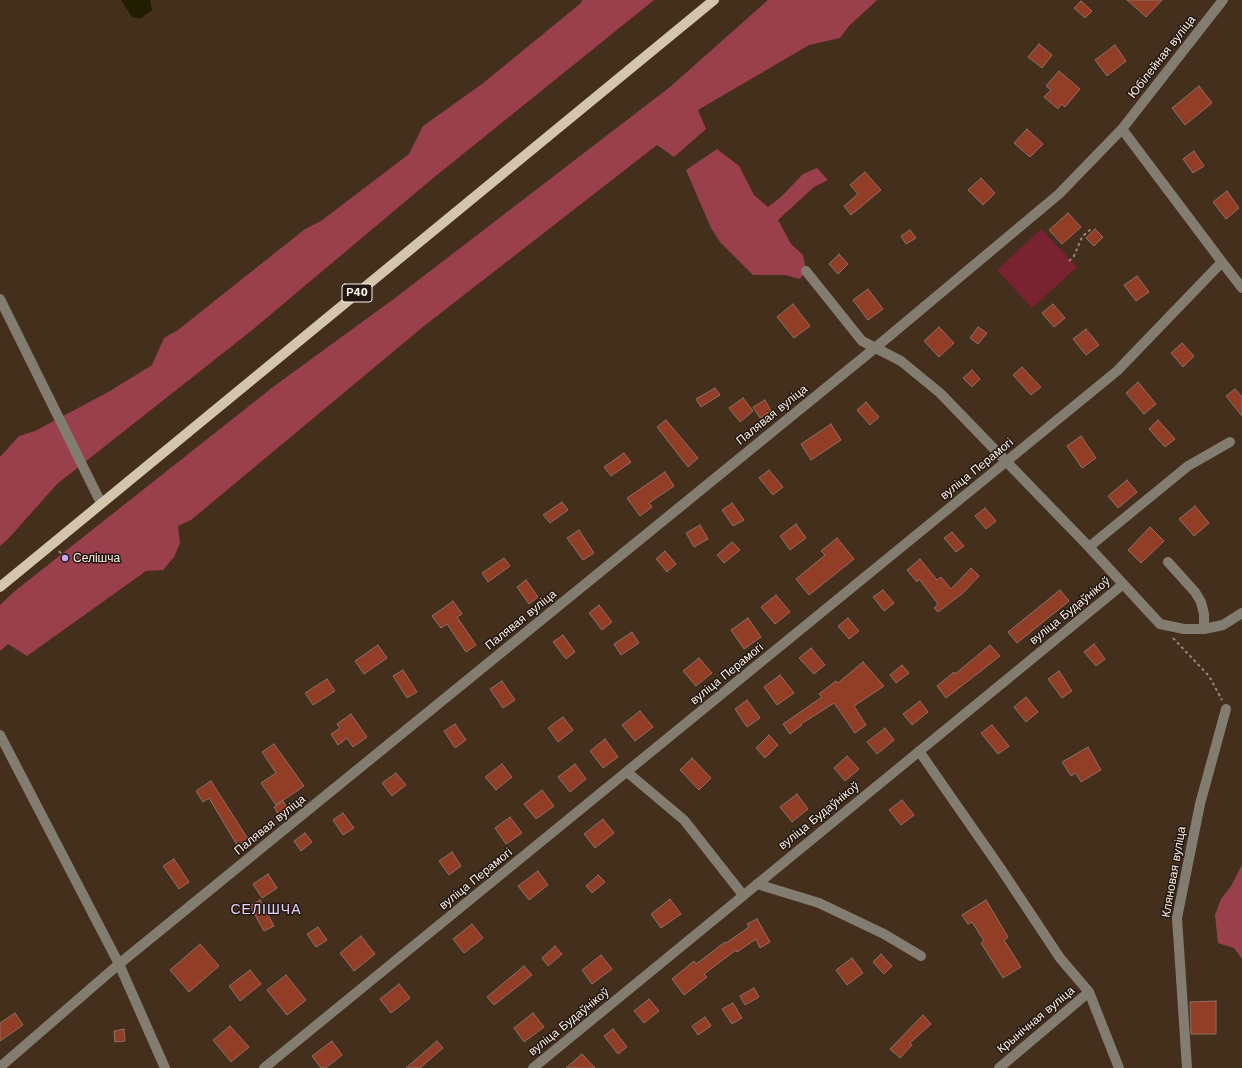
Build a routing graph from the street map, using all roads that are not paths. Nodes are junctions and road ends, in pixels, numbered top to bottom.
1 (714, 0) edge
2 (1223, 0) edge
3 (1122, 129) junction
4 (1059, 194) joint
5 (1222, 262) junction
6 (806, 271) dead end
7 (1242, 288) edge
8 (0, 299) edge
9 (875, 348) junction
10 (1230, 442) dead end
11 (1006, 462) junction
12 (101, 503) junction
13 (1089, 547) junction
14 (1168, 562) dead end
15 (1122, 585) junction
16 (0, 587) edge
17 (1242, 613) edge
18 (1204, 629) junction
19 (1226, 709) road end
20 (0, 735) edge
21 (919, 751) junction
22 (627, 772) junction
23 (757, 884) junction
24 (743, 896) junction
25 (921, 956) dead end
26 (119, 964) junction
27 (1088, 992) junction
28 (0, 1067) edge
29 (165, 1068) edge
30 (264, 1068) edge
31 (533, 1068) edge
32 (999, 1068) edge
33 (1119, 1068) edge
34 (1187, 1068) edge

1 - 12 main road, Р40
2 - 3 street, Юбілейная вуліца
3 - 4 street, Юбілейная вуліца
3 - 5 street
4 - 9 street, Палявая вуліца
5 - 7 street
5 - 11 street, вуліца Перамогі
6 - 9 street
8 - 12 street
9 - 11 street
9 - 26 street, Палявая вуліца
10 - 13 street
11 - 13 street
11 - 22 street, вуліца Перамогі
12 - 16 main road, Р40
13 - 15 street
14 - 18 street
15 - 18 street
15 - 21 street, вуліца Будаўнікоў
17 - 18 street
19 - 34 street, Кляновая вуліца
20 - 26 street
21 - 23 street, вуліца Будаўнікоў
21 - 27 street
22 - 24 street
22 - 30 street, вуліца Перамогі
23 - 24 street, вуліца Будаўнікоў
23 - 25 street
24 - 31 street, вуліца Будаўнікоў
26 - 28 street, Палявая вуліца
26 - 29 street
27 - 32 street, Крынічная вуліца
27 - 33 street

